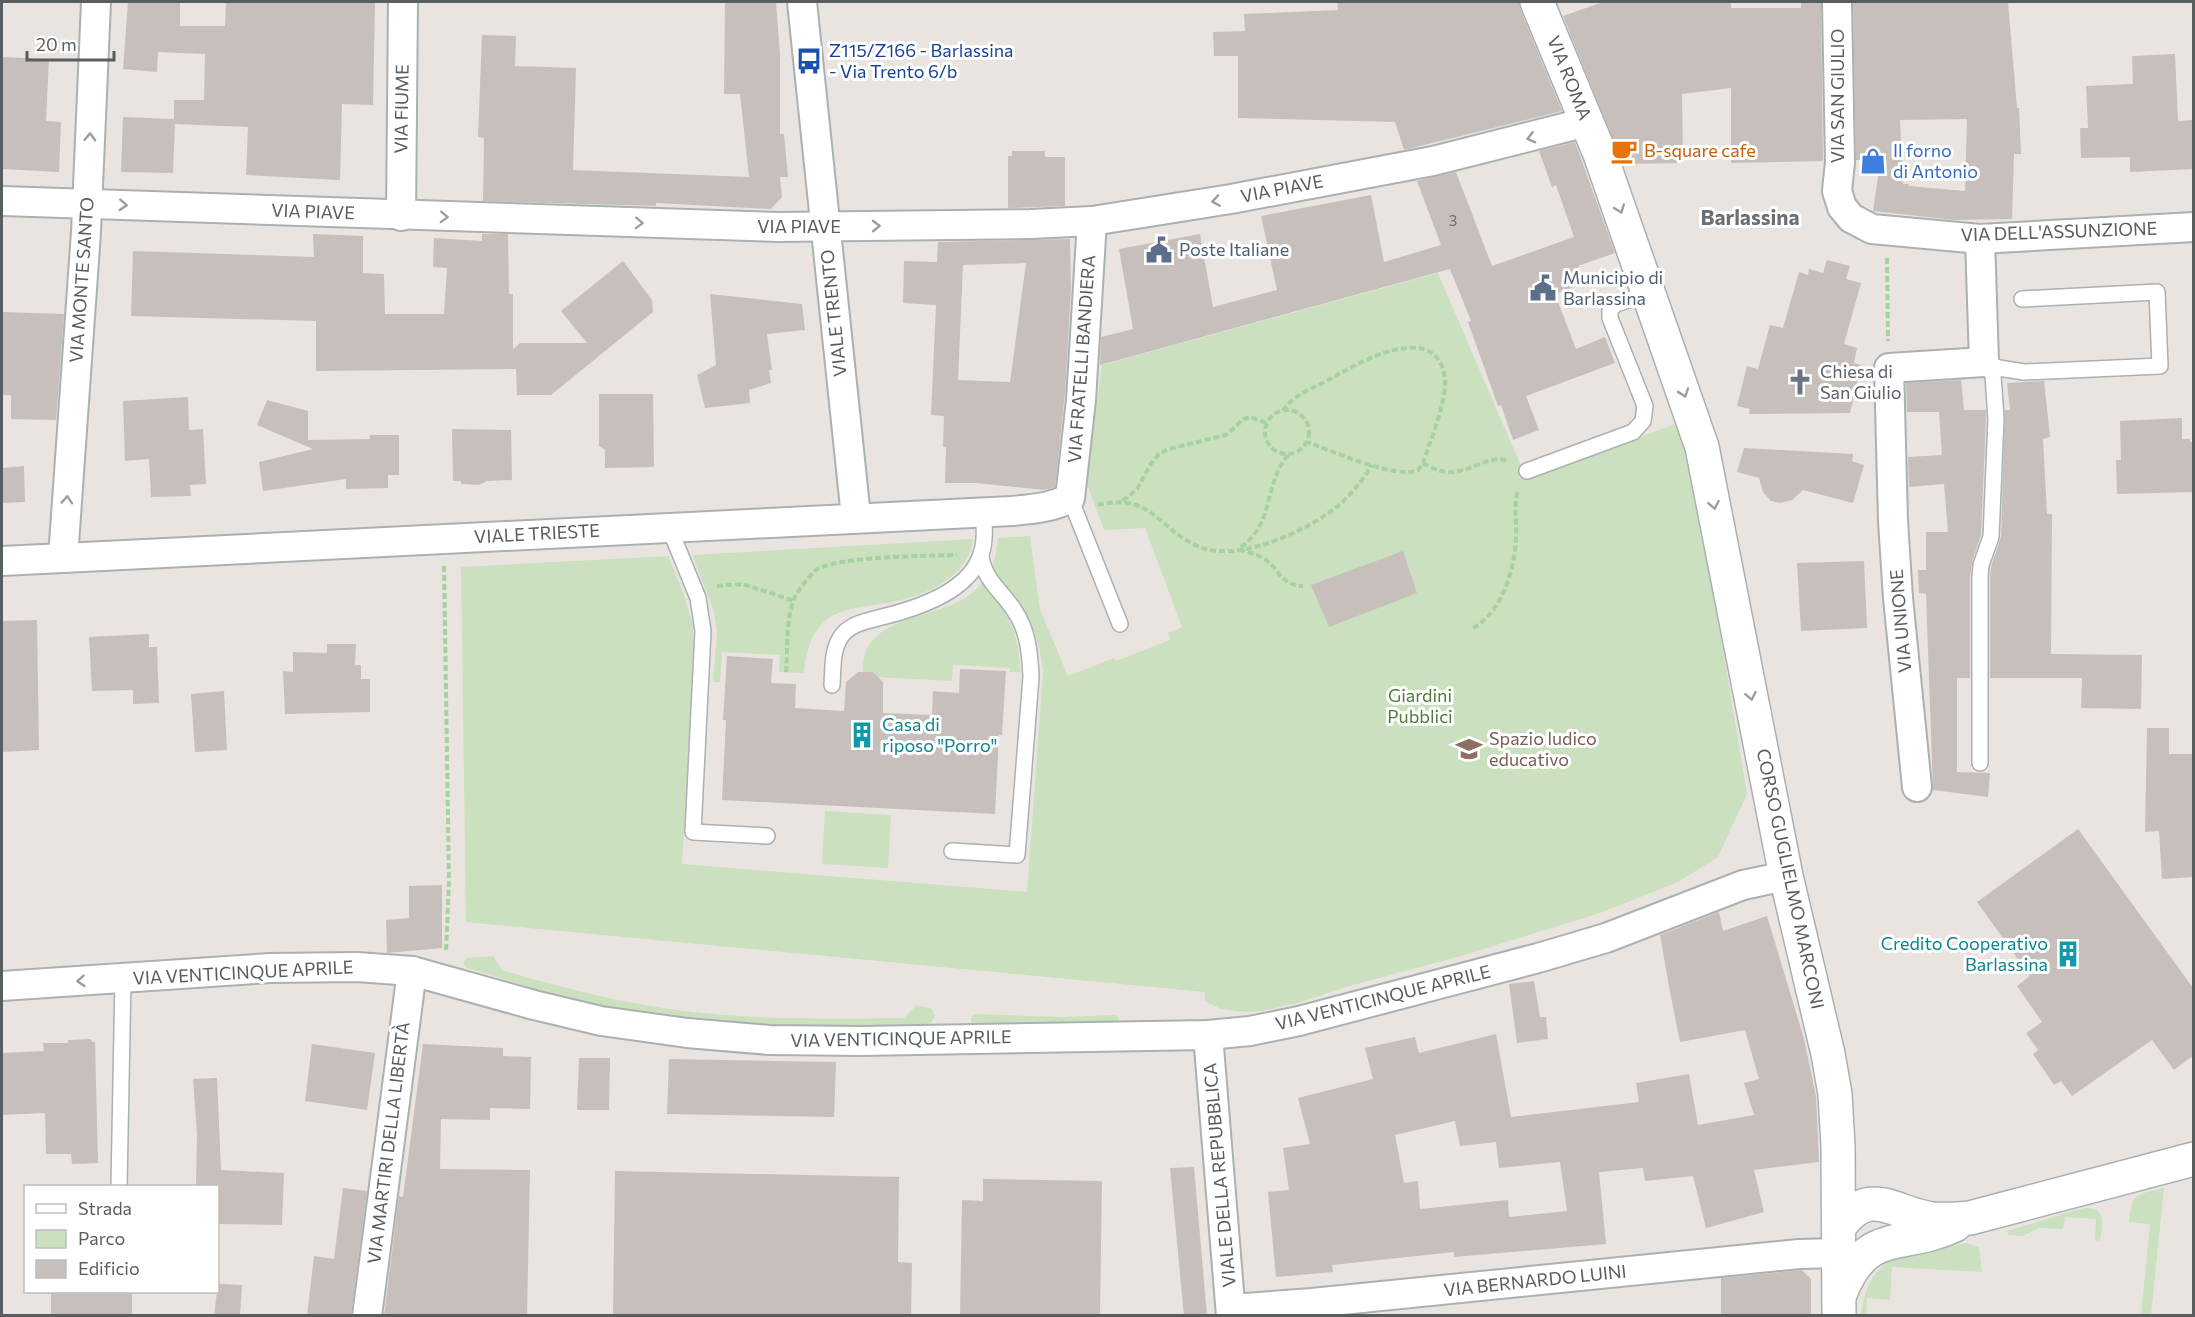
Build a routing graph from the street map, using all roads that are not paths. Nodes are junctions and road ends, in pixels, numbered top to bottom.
1 (96, 2) edge
2 (403, 2) edge
3 (802, 2) edge
4 (1537, 2) edge
5 (1837, 2) edge
6 (1587, 122) junction
7 (1837, 191) joint
8 (2, 201) edge
9 (88, 203) junction
10 (400, 216) junction
11 (1092, 221) junction
12 (825, 227) junction
13 (2193, 227) edge
14 (1980, 239) junction
15 (1650, 292) junction
16 (2022, 299) dead end
17 (1984, 362) junction
18 (1527, 471) road end
19 (1083, 502) junction
20 (984, 512) junction
21 (856, 518) junction
22 (669, 527) junction
23 (981, 554) junction
24 (63, 558) junction
25 (2, 561) edge
26 (1120, 624) dead end
27 (832, 685) dead end
28 (1980, 763) dead end
29 (1917, 787) dead end
30 (767, 836) dead end
31 (952, 851) dead end
32 (1786, 876) junction
33 (412, 971) junction
34 (123, 978) junction
35 (2, 986) edge
36 (1208, 1035) junction
37 (1838, 1146) junction
38 (2193, 1159) edge
39 (120, 1185) edge
40 (1898, 1225) junction
41 (1840, 1228) junction
42 (1839, 1306) edge
43 (1231, 1312) edge
44 (367, 1316) edge

9 -> 1 street, VIA MONTE SANTO
2 - 10 street, VIA FIUME
3 - 12 street, VIALE TRENTO
4 - 6 street, VIA ROMA
5 - 7 street, VIA SAN GIULIO
6 -> 11 street, VIA PIAVE
6 -> 15 street, VIA ROMA
7 - 14 street, VIA DELL'ASSUNZIONE
8 - 9 street, VIA PIAVE
9 -> 10 street, VIA PIAVE
24 -> 9 street, VIA MONTE SANTO
10 -> 12 street, VIA PIAVE
12 -> 11 street, VIA PIAVE
11 - 19 street, VIA FRATELLI BANDIERA
12 - 21 street, VIALE TRENTO
13 - 14 street, VIA DELL'ASSUNZIONE
14 - 17 street
15 - 18 lane
15 -> 32 street, CORSO GUGLIELMO MARCONI
16 - 17 lane
17 - 28 lane
17 - 29 street, VIA UNIONE
19 - 20 street, VIALE TRIESTE
19 - 26 lane
20 - 21 street, VIALE TRIESTE
20 - 23 lane
21 - 22 street, VIALE TRIESTE
22 - 24 street, VIALE TRIESTE
22 - 30 lane
23 - 27 lane
23 - 31 lane
24 - 25 street, VIALE TRIESTE
32 - 36 street, VIA VENTICINQUE APRILE
32 - 37 street, CORSO GUGLIELMO MARCONI
33 - 34 street, VIA VENTICINQUE APRILE
33 - 36 street, VIA VENTICINQUE APRILE
33 - 44 street, VIA MARTIRI DELLA LIBERTÀ
34 -> 35 street, VIA VENTICINQUE APRILE
34 - 39 lane
36 - 43 street, VIALE DELLA REPUBBLICA
37 - 40 street
37 - 41 street, CORSO GUGLIELMO MARCONI
38 - 40 street
40 - 41 street
40 - 42 street
41 - 42 street, CORSO GUGLIELMO MARCONI
41 - 43 street, VIA BERNARDO LUINI

